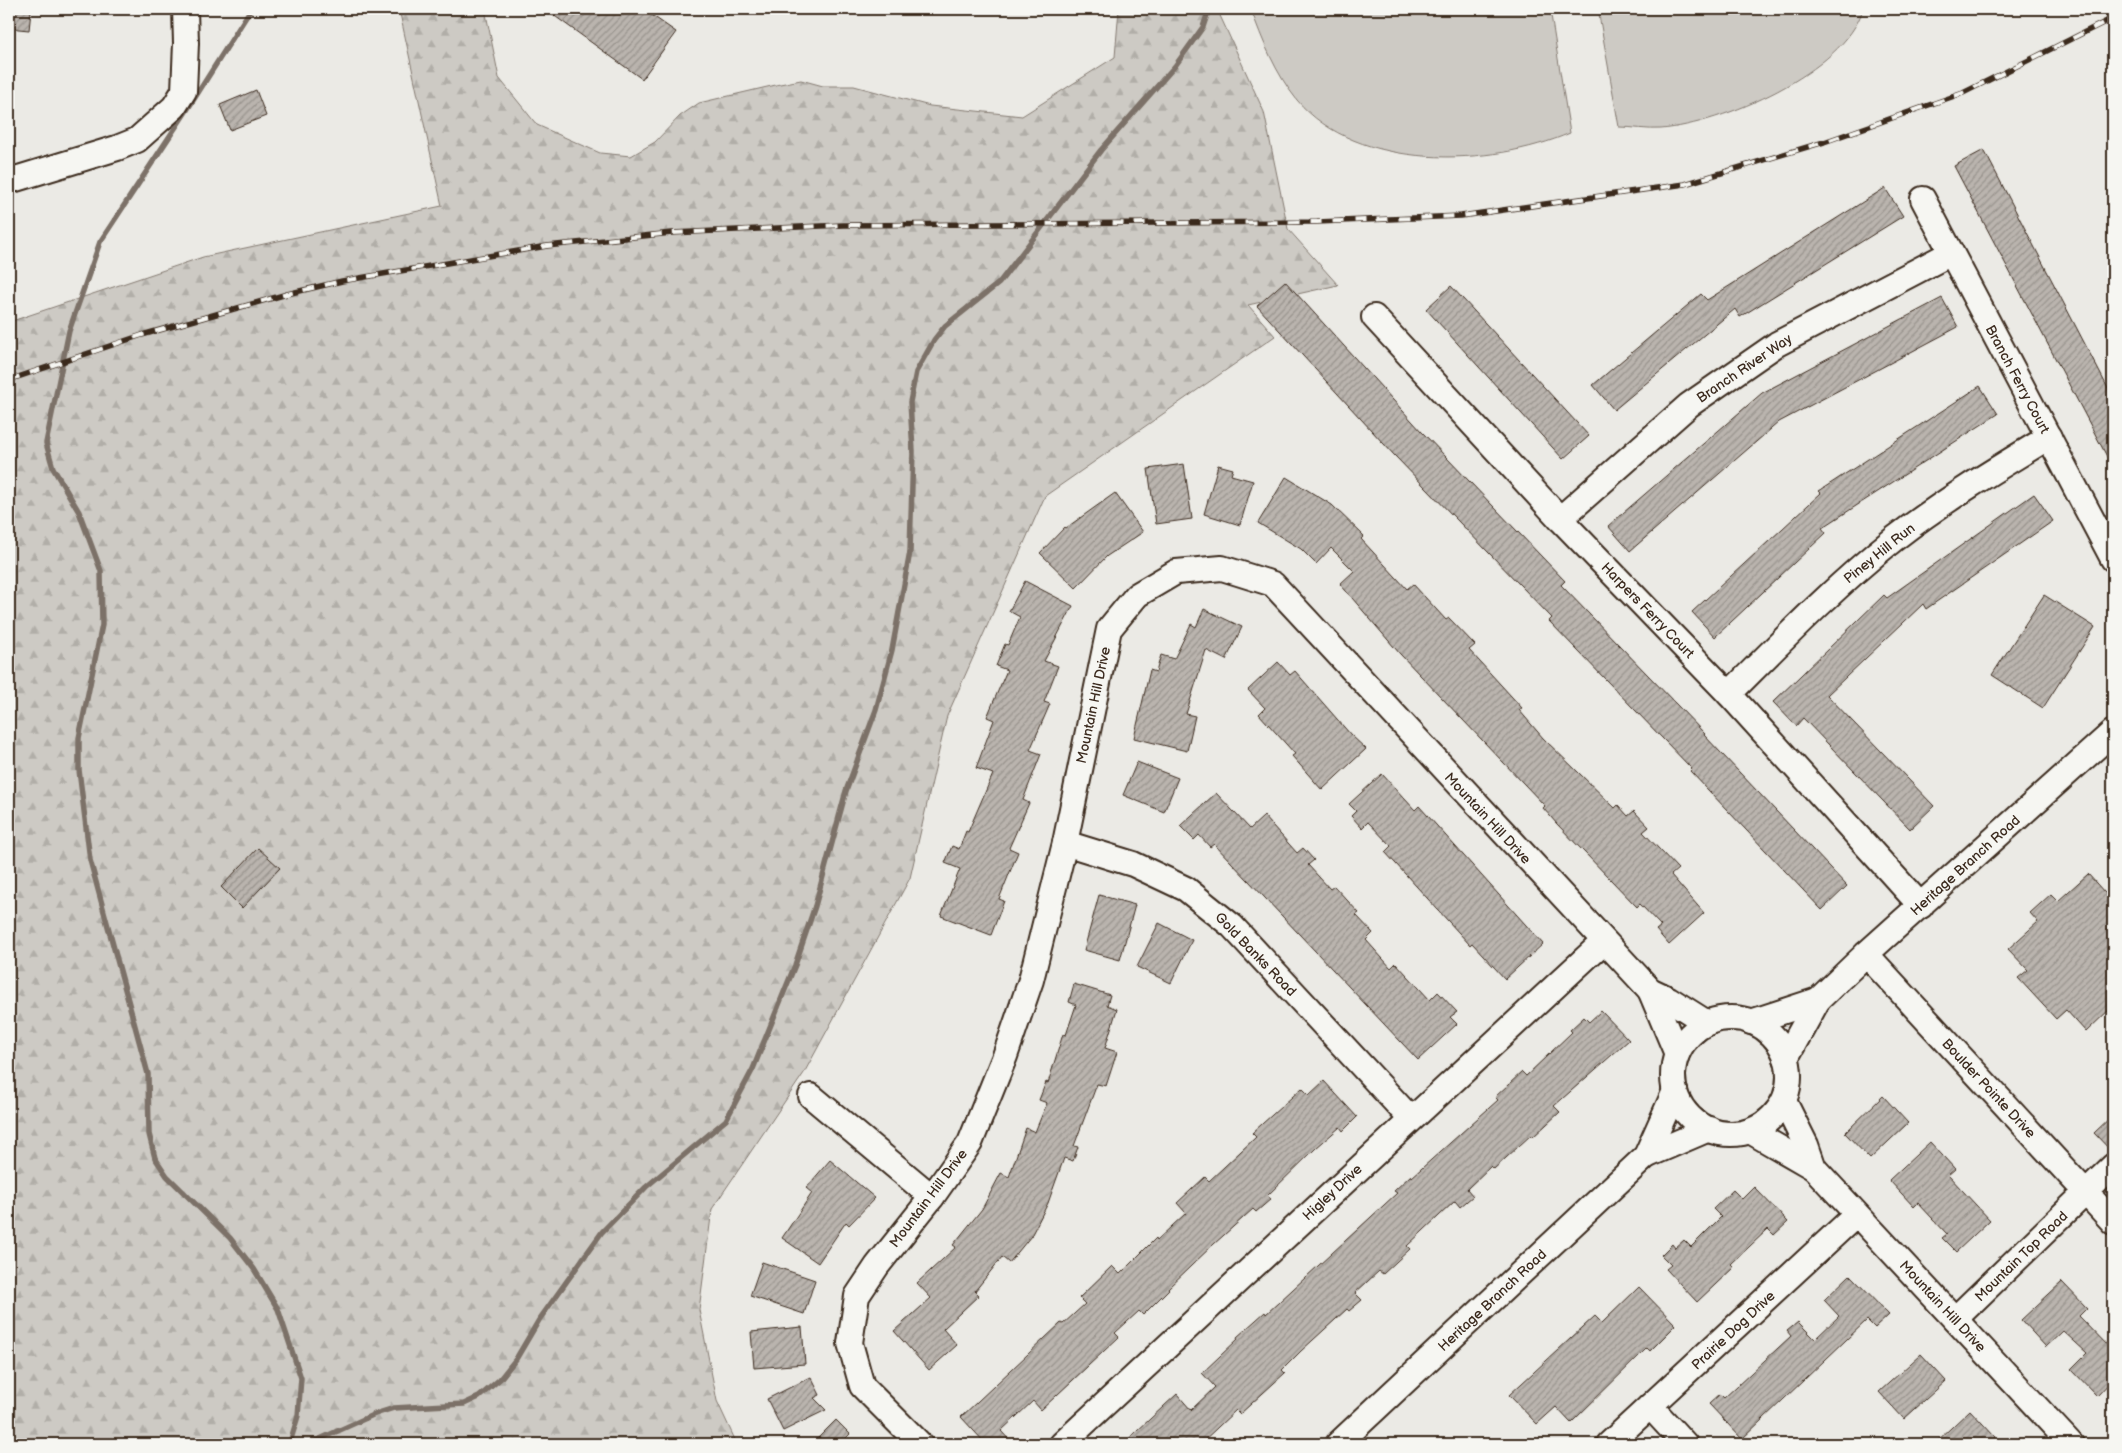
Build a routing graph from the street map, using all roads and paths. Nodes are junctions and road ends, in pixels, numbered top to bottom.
1 (185, 9) edge
2 (9, 181) edge
3 (1923, 199) dead end
4 (1951, 253) junction
5 (1374, 316) dead end
6 (2050, 437) junction
7 (1560, 519) junction
8 (2113, 559) edge
9 (1728, 694) junction
10 (2113, 732) edge
11 (1065, 843) junction
12 (1921, 906) junction
13 (1603, 942) junction
14 (1866, 954) junction
15 (1650, 990) junction
16 (1818, 1000) junction
17 (1752, 1022) junction
18 (1707, 1023) junction
19 (1677, 1054) junction
20 (1786, 1058) junction
21 (1676, 1091) junction
22 (811, 1096) dead end
23 (1784, 1101) junction
24 (1411, 1119) junction
25 (1709, 1130) junction
26 (1750, 1131) junction
27 (1646, 1156) junction
28 (2113, 1166) edge
29 (1814, 1168) junction
30 (2086, 1194) junction
31 (932, 1198) junction
32 (1856, 1215) junction
33 (2113, 1222) edge
34 (1955, 1319) junction
35 (1650, 1406) junction
36 (920, 1444) edge
37 (1062, 1444) edge
38 (1338, 1444) edge
39 (1609, 1444) edge
40 (1684, 1444) edge
41 (2071, 1444) edge

1 - 2 street
3 - 4 street, Branch Ferry Court
4 - 6 street, Branch Ferry Court
4 - 7 street, Branch River Way
5 - 7 street, Harpers Ferry Court
6 - 8 street, Branch Ferry Court
6 - 9 street, Piney Hill Run
7 - 9 street, Harpers Ferry Court
9 - 12 street, Harpers Ferry Court
10 - 12 street, Heritage Branch Road
11 - 13 street, Mountain Hill Drive
11 - 24 street, Gold Banks Road
11 - 31 street, Mountain Hill Drive
12 - 14 street, Heritage Branch Road
13 - 15 street, Mountain Hill Drive
13 - 24 street, Higley Drive
14 - 16 street, Heritage Branch Road
14 - 30 street, Boulder Pointe Drive
15 - 18 street, Mountain Hill Drive
15 - 19 street, Mountain Hill Drive
16 - 17 street, Heritage Branch Road
16 - 20 street, Heritage Branch Road
17 - 18 street
17 - 20 street
18 - 19 street
19 - 21 street
20 - 23 street
21 - 25 street
21 - 27 street, Heritage Branch Road
22 - 31 street
23 - 26 street
23 - 29 street, Mountain Hill Drive
24 - 37 street, Higley Drive
25 - 26 street
25 - 27 street, Heritage Branch Road
26 - 29 street, Mountain Hill Drive
27 - 38 street, Heritage Branch Road
28 - 30 street, Mountain Top Road
29 - 32 street, Mountain Hill Drive
30 - 33 street, Boulder Pointe Drive
30 - 34 street, Mountain Top Road
31 - 36 street, Mountain Hill Drive
32 - 34 street, Mountain Hill Drive
32 - 35 street, Prairie Dog Drive
34 - 41 street, Mountain Hill Drive
35 - 39 street, Prairie Dog Drive
35 - 40 street

